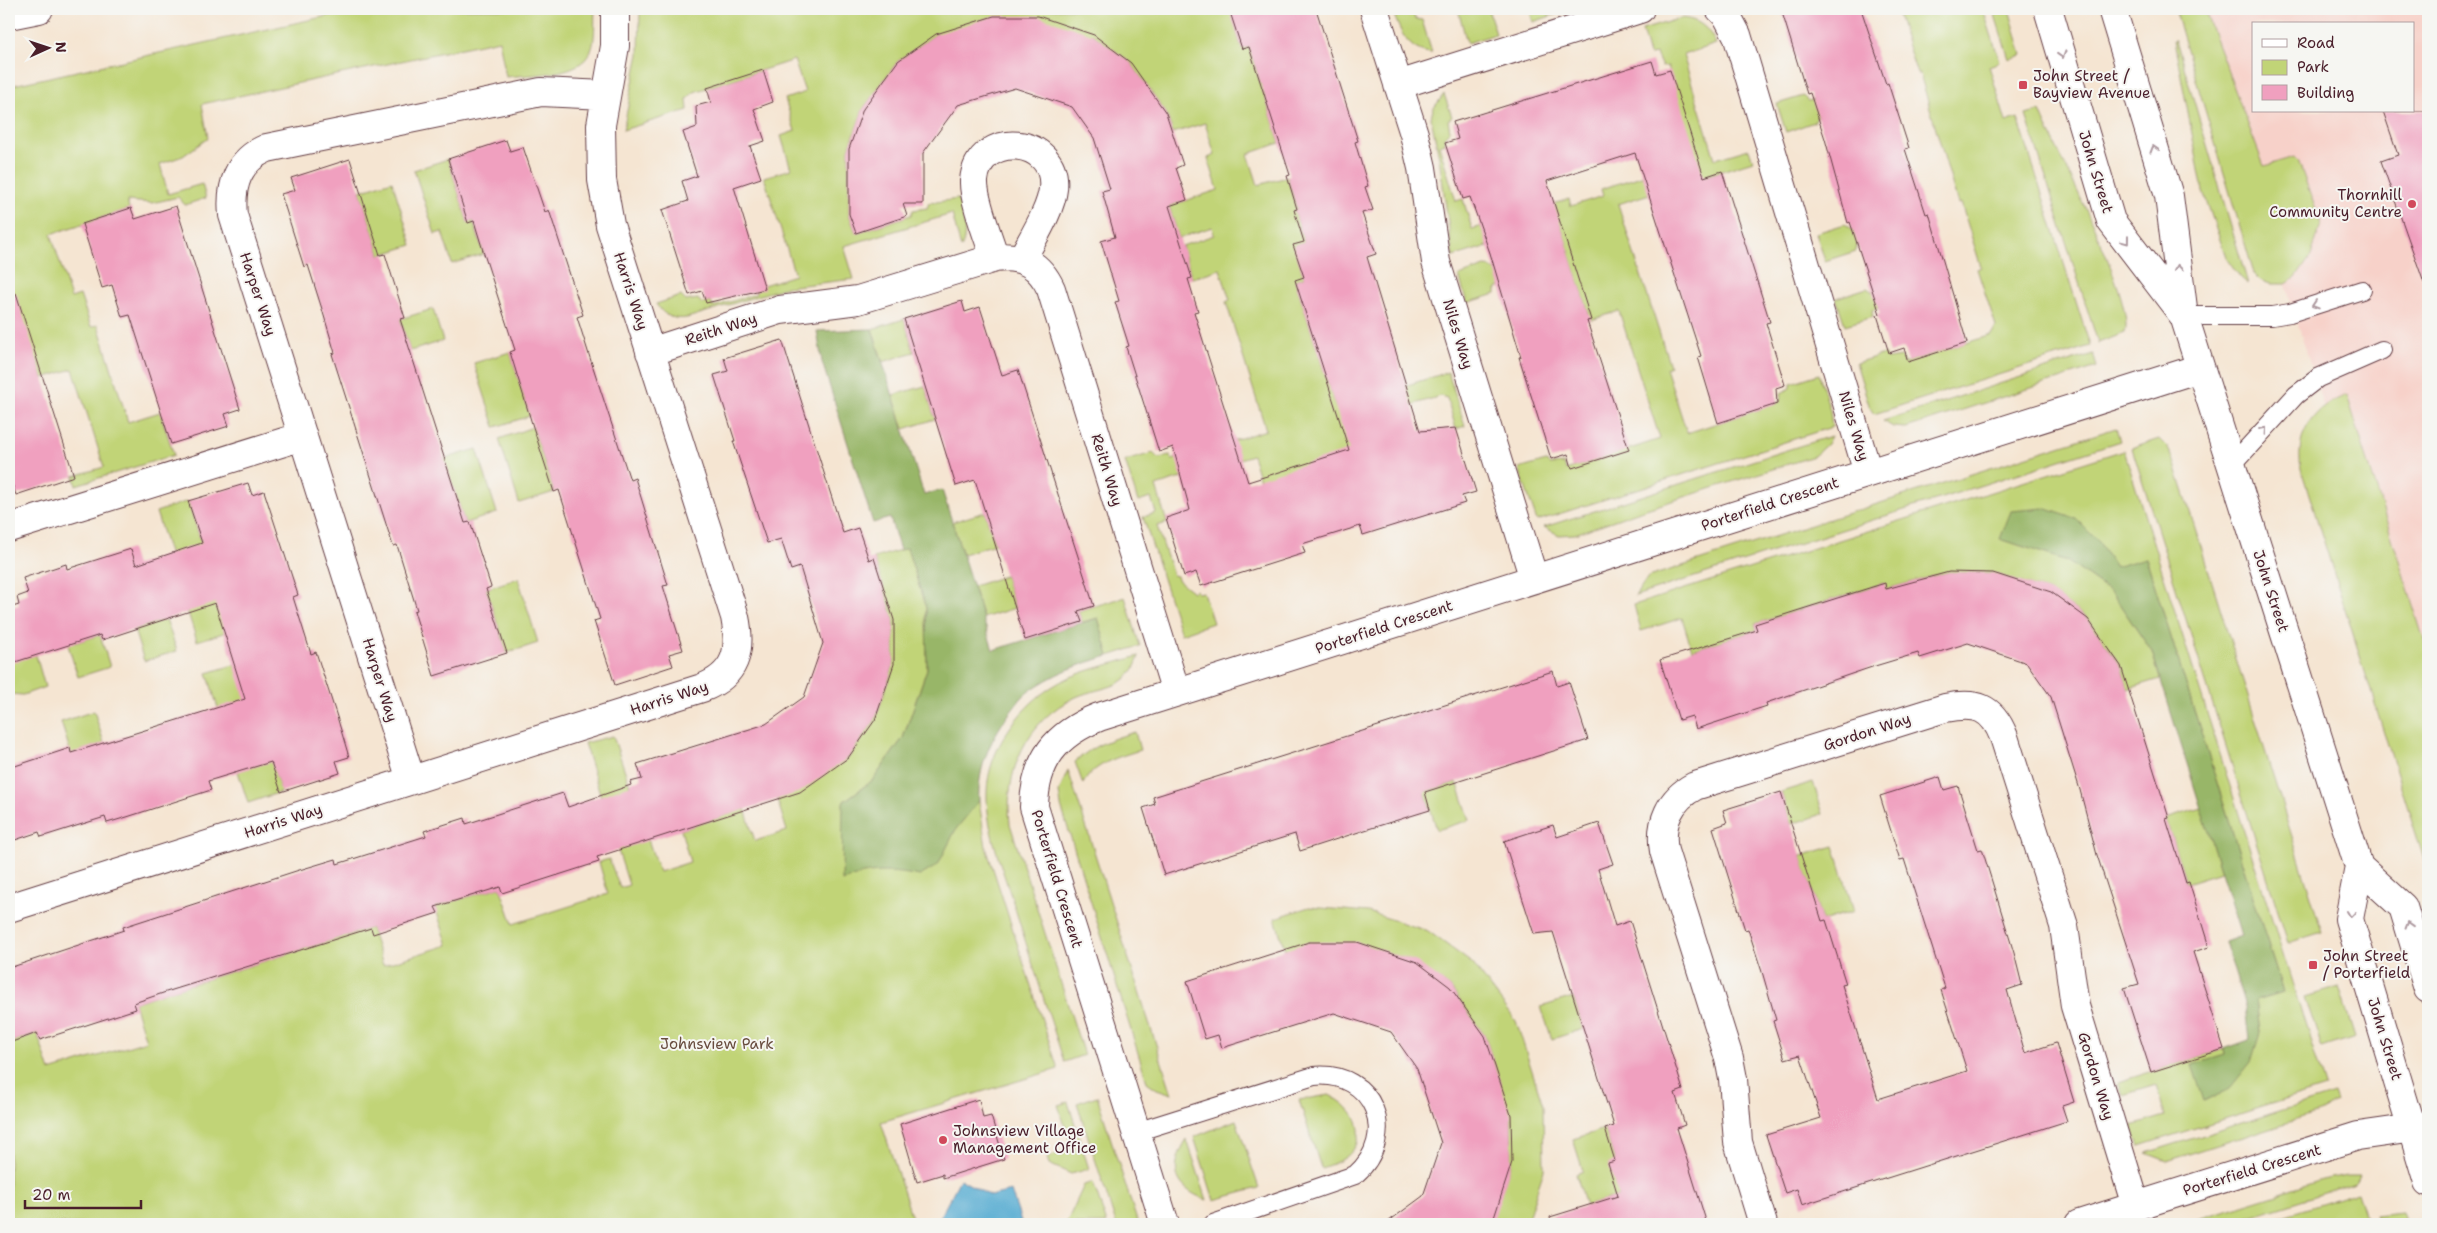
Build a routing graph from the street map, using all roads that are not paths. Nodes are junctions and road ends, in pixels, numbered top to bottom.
1 (39, 9) edge
2 (615, 9) edge
3 (1374, 9) edge
4 (1640, 9) edge
5 (1720, 9) edge
6 (2048, 9) edge
7 (2112, 9) edge
8 (11, 13) edge
9 (1398, 85) junction
10 (605, 95) junction
11 (995, 258) junction
12 (1022, 259) junction
13 (2362, 290) dead end
14 (2184, 316) junction
15 (2382, 350) dead end
16 (650, 352) junction
17 (2200, 368) junction
18 (303, 436) junction
19 (2231, 466) junction
20 (1868, 473) junction
21 (9, 528) edge
22 (1534, 579) junction
23 (1176, 692) junction
24 (411, 780) junction
25 (2360, 867) junction
26 (9, 908) edge
27 (2428, 989) edge
28 (2420, 1127) edge
29 (1136, 1132) junction
30 (2428, 1182) edge
31 (2136, 1206) junction
32 (1165, 1224) edge
33 (1213, 1224) edge
34 (1763, 1224) edge
35 (2079, 1224) edge

1 - 8 street
2 - 10 street, Harris Way
3 - 9 street, Niles Way
4 - 9 street
5 - 20 street, Niles Way
6 -> 14 street, John Street
14 -> 7 street, John Street
9 - 22 street, Niles Way
10 - 16 street, Harris Way
10 - 18 street, Harper Way
11 - 12 street, Reith Way
11 - 12 street
11 - 16 street, Reith Way
12 - 23 street, Reith Way
13 -> 14 lane
14 - 17 street, John Street
19 -> 15 lane
16 - 24 street, Harris Way
17 - 19 street, John Street
17 - 20 street, Porterfield Crescent
18 - 21 street
18 - 24 street, Harper Way
19 - 25 street, John Street
20 - 22 street, Porterfield Crescent
22 - 23 street, Porterfield Crescent
23 - 29 street, Porterfield Crescent
24 - 26 street, Harris Way
27 -> 25 street, John Street
25 -> 28 street, John Street
28 - 30 street, John Street
28 - 31 street, Porterfield Crescent
29 - 32 street, Porterfield Crescent
29 - 33 lane
31 - 34 street, Gordon Way
31 - 35 street, Porterfield Crescent

